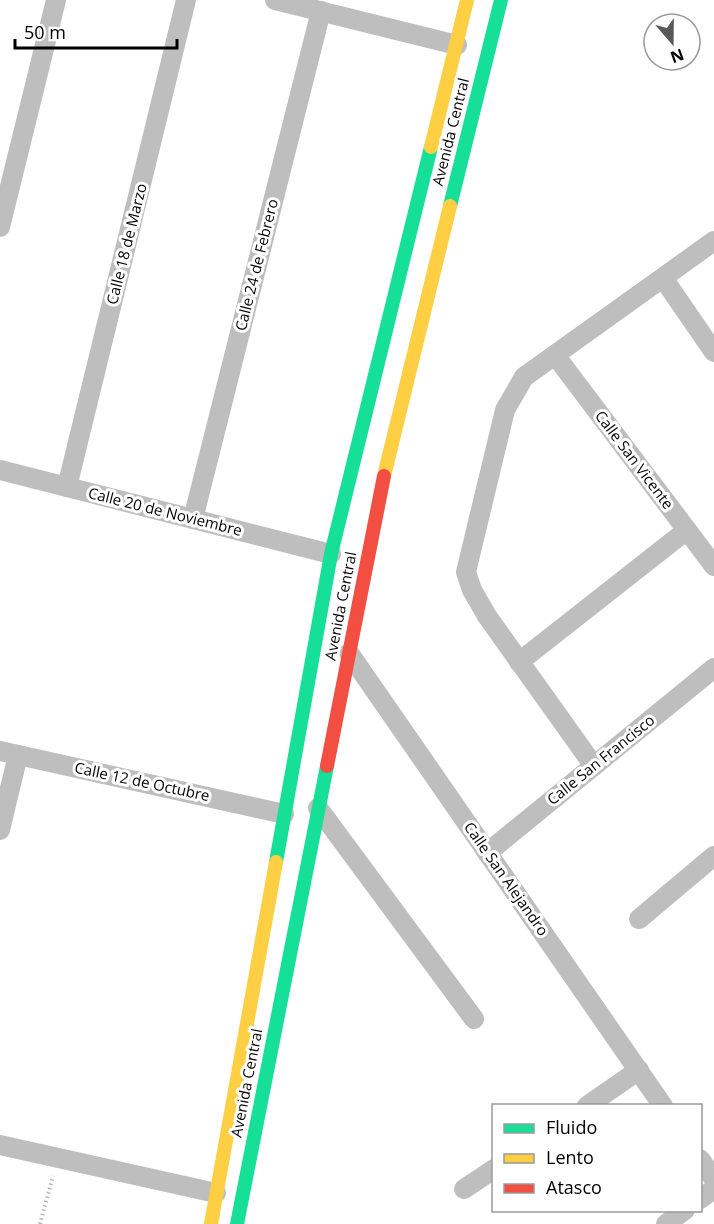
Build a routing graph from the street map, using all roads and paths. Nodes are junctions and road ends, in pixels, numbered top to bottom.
1 (56, 0) edge
2 (186, 0) edge
3 (275, 0) edge
4 (466, 0) edge
5 (501, 0) edge
6 (321, 11) junction
7 (457, 45) junction
8 (0, 227) edge
9 (714, 241) edge
10 (663, 278) junction
11 (714, 351) edge
12 (555, 355) junction
13 (0, 470) edge
14 (68, 487) junction
15 (193, 519) junction
16 (687, 530) junction
17 (331, 554) junction
18 (714, 566) edge
19 (349, 653) junction
20 (519, 662) junction
21 (714, 668) edge
22 (9, 753) edge
23 (594, 766) junction
24 (318, 808) junction
25 (284, 814) junction
26 (0, 830) edge
27 (487, 852) junction
28 (714, 856) edge
29 (639, 919) dead end
30 (474, 1019) dead end
31 (246, 1026) junction
32 (274, 1032) junction
33 (639, 1070) junction
34 (590, 1104) edge
35 (662, 1104) edge
36 (0, 1145) edge
37 (57, 1158) junction
38 (702, 1162) edge
39 (492, 1170) edge
40 (714, 1179) edge
41 (464, 1189) dead end
42 (216, 1193) junction
43 (682, 1212) edge
44 (40, 1224) edge
45 (211, 1224) edge
46 (237, 1224) edge
47 (666, 1224) edge

1 - 8 street
2 - 14 street, Calle 18 de Marzo
3 - 6 street
4 - 7 main road, Avenida Central
5 - 19 main road, Avenida Central
6 - 7 street
6 - 15 street, Calle 24 de Febrero
7 - 17 main road, Avenida Central
9 - 10 street
10 - 11 street
10 - 12 street
12 - 16 street, Calle San Vicente
12 - 20 street
13 - 14 street, Calle 20 de Noviembre
14 - 15 street, Calle 20 de Noviembre
15 - 17 street, Calle 20 de Noviembre
16 - 18 street, Calle San Vicente
16 - 20 street
17 - 25 main road, Avenida Central
19 - 24 main road, Avenida Central
19 - 27 street, Calle San Alejandro
20 - 23 street
21 - 23 street, Calle San Francisco
22 - 25 street, Calle 12 de Octubre
22 - 26 street
23 - 27 street, Calle San Francisco
24 - 30 street
24 - 32 main road, Avenida Central
25 - 31 main road, Avenida Central
27 - 33 street, Calle San Alejandro
28 - 29 street
31 - 32 main road
31 - 42 main road, Avenida Central
32 - 46 main road, Avenida Central
33 - 34 street
33 - 35 street, Calle San Alejandro
36 - 37 street
37 - 42 street
37 - 44 path
38 - 40 street
39 - 41 street
42 - 45 main road, Avenida Central
43 - 47 street

